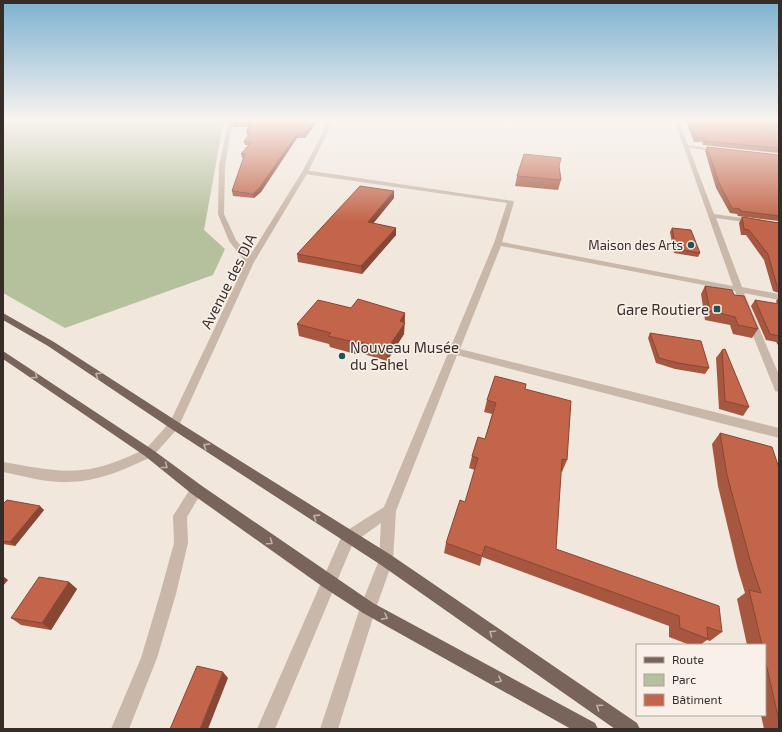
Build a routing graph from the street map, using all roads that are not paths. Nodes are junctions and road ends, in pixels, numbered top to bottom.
1 (224, 153) edge
2 (315, 153) edge
3 (689, 153) edge
4 (305, 172) junction
5 (712, 216) junction
6 (779, 224) edge
7 (498, 243) junction
8 (250, 262) junction
9 (739, 290) junction
10 (779, 297) edge
11 (3, 316) edge
12 (455, 351) junction
13 (3, 354) edge
14 (779, 388) edge
15 (174, 425) junction
16 (779, 433) edge
17 (149, 453) junction
18 (3, 467) edge
19 (197, 490) junction
20 (389, 510) junction
21 (348, 538) junction
22 (386, 560) junction
23 (328, 582) junction
24 (368, 608) junction
25 (120, 729) edge
26 (266, 729) edge
27 (329, 729) edge
28 (589, 729) edge
29 (631, 729) edge

1 - 8 street
2 - 4 street, Avenue des DIA
3 - 5 street
4 - 7 street
4 - 8 street, Avenue des DIA
5 - 6 street
5 - 9 street
7 - 9 street
7 - 12 street
8 - 15 street, Avenue des DIA
9 - 10 street
9 - 14 street
15 -> 11 main road
12 - 16 street
12 - 20 street
13 -> 17 main road
15 - 17 street, Avenue des DIA
21 -> 15 main road
17 - 18 street
17 -> 19 main road
19 -> 23 main road
19 - 25 street
20 - 21 street
20 - 22 street
21 - 22 main road
21 - 23 street
22 - 24 street
29 -> 22 main road
23 - 24 main road
23 - 26 street
24 - 27 street
24 -> 28 main road

